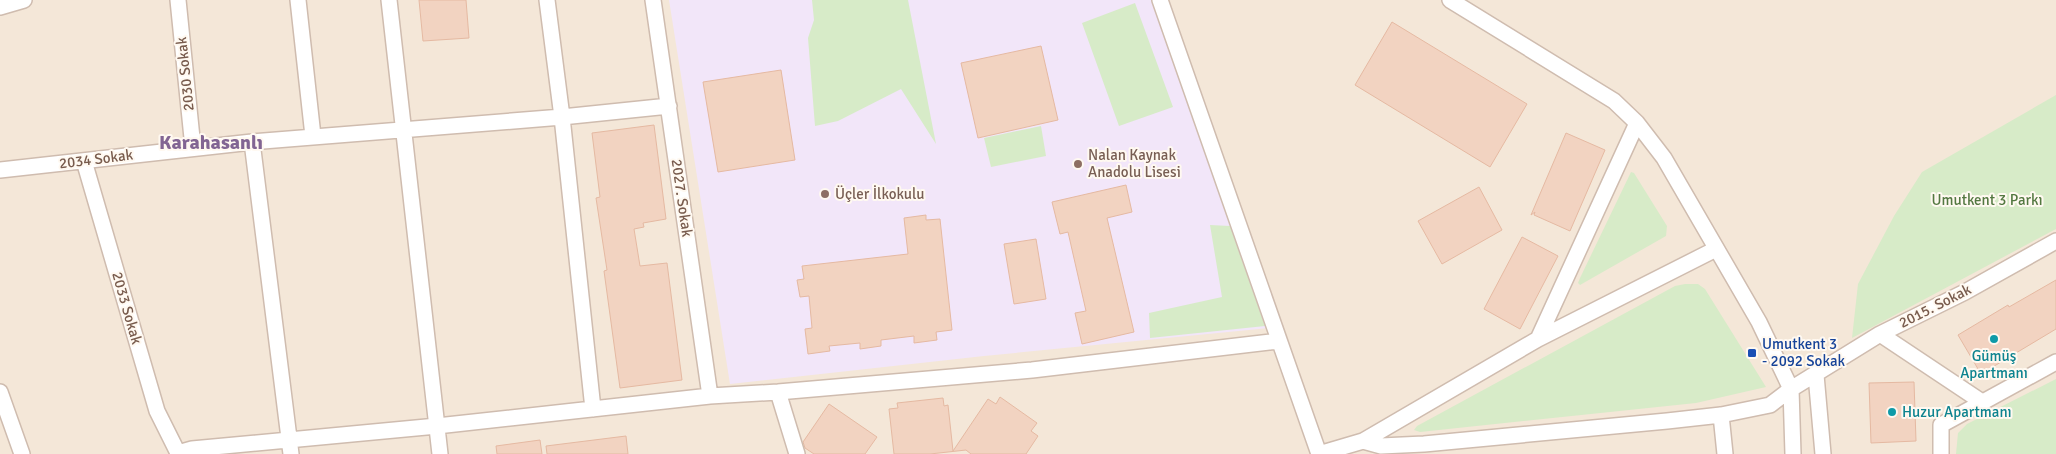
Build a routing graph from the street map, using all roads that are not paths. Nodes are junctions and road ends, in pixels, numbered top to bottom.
1 (24, 0) edge
2 (178, 0) edge
3 (298, 0) edge
4 (389, 0) edge
5 (547, 0) edge
6 (653, 0) edge
7 (1160, 0) edge
8 (1450, 0) edge
9 (0, 7) edge
10 (668, 106) junction
11 (562, 117) junction
12 (1637, 123) junction
13 (403, 128) junction
14 (313, 136) junction
15 (252, 142) junction
16 (193, 148) junction
17 (84, 161) junction
18 (0, 170) edge
19 (2056, 241) edge
20 (1716, 249) junction
21 (1880, 334) junction
22 (1538, 339) junction
23 (1278, 341) junction
24 (2056, 362) edge
25 (1816, 375) junction
26 (1791, 389) junction
27 (0, 392) edge
28 (778, 392) junction
29 (710, 396) junction
30 (1982, 402) junction
31 (593, 409) junction
32 (1721, 415) junction
33 (437, 426) junction
34 (290, 447) edge
35 (1364, 448) edge
36 (22, 454) edge
37 (178, 454) edge
38 (440, 454) edge
39 (797, 454) edge
40 (1725, 454) edge
41 (1793, 454) edge
42 (1823, 454) edge
43 (1941, 454) edge

1 - 9 street
2 - 16 street, 2030 Sokak
3 - 14 street
4 - 13 street
5 - 11 street
6 - 10 street, 2027. Sokak
7 - 23 street
8 - 12 street
10 - 11 street, 2034 Sokak
10 - 29 street, 2027. Sokak
11 - 13 street, 2034 Sokak
11 - 31 street
12 - 20 street
12 - 22 street
13 - 14 street, 2034 Sokak
13 - 33 street
14 - 15 street, 2034 Sokak
15 - 16 street, 2034 Sokak
15 - 34 street
16 - 17 street, 2034 Sokak
17 - 18 street, 2034 Sokak
17 - 37 street, 2033 Sokak
19 - 21 street, 2015. Sokak
20 - 22 street
20 - 26 street
21 - 25 street, 2015. Sokak
21 - 30 street
22 - 35 street
23 - 28 street
23 - 35 street
24 - 30 street
25 - 26 street, 2015. Sokak
25 - 42 street
26 - 32 street, 2015. Sokak
26 - 41 street
27 - 36 street
28 - 29 street
28 - 39 street
29 - 31 street
30 - 43 street
31 - 33 street
32 - 35 street, 2015. Sokak
32 - 40 street
33 - 34 street
33 - 38 street
34 - 37 street

